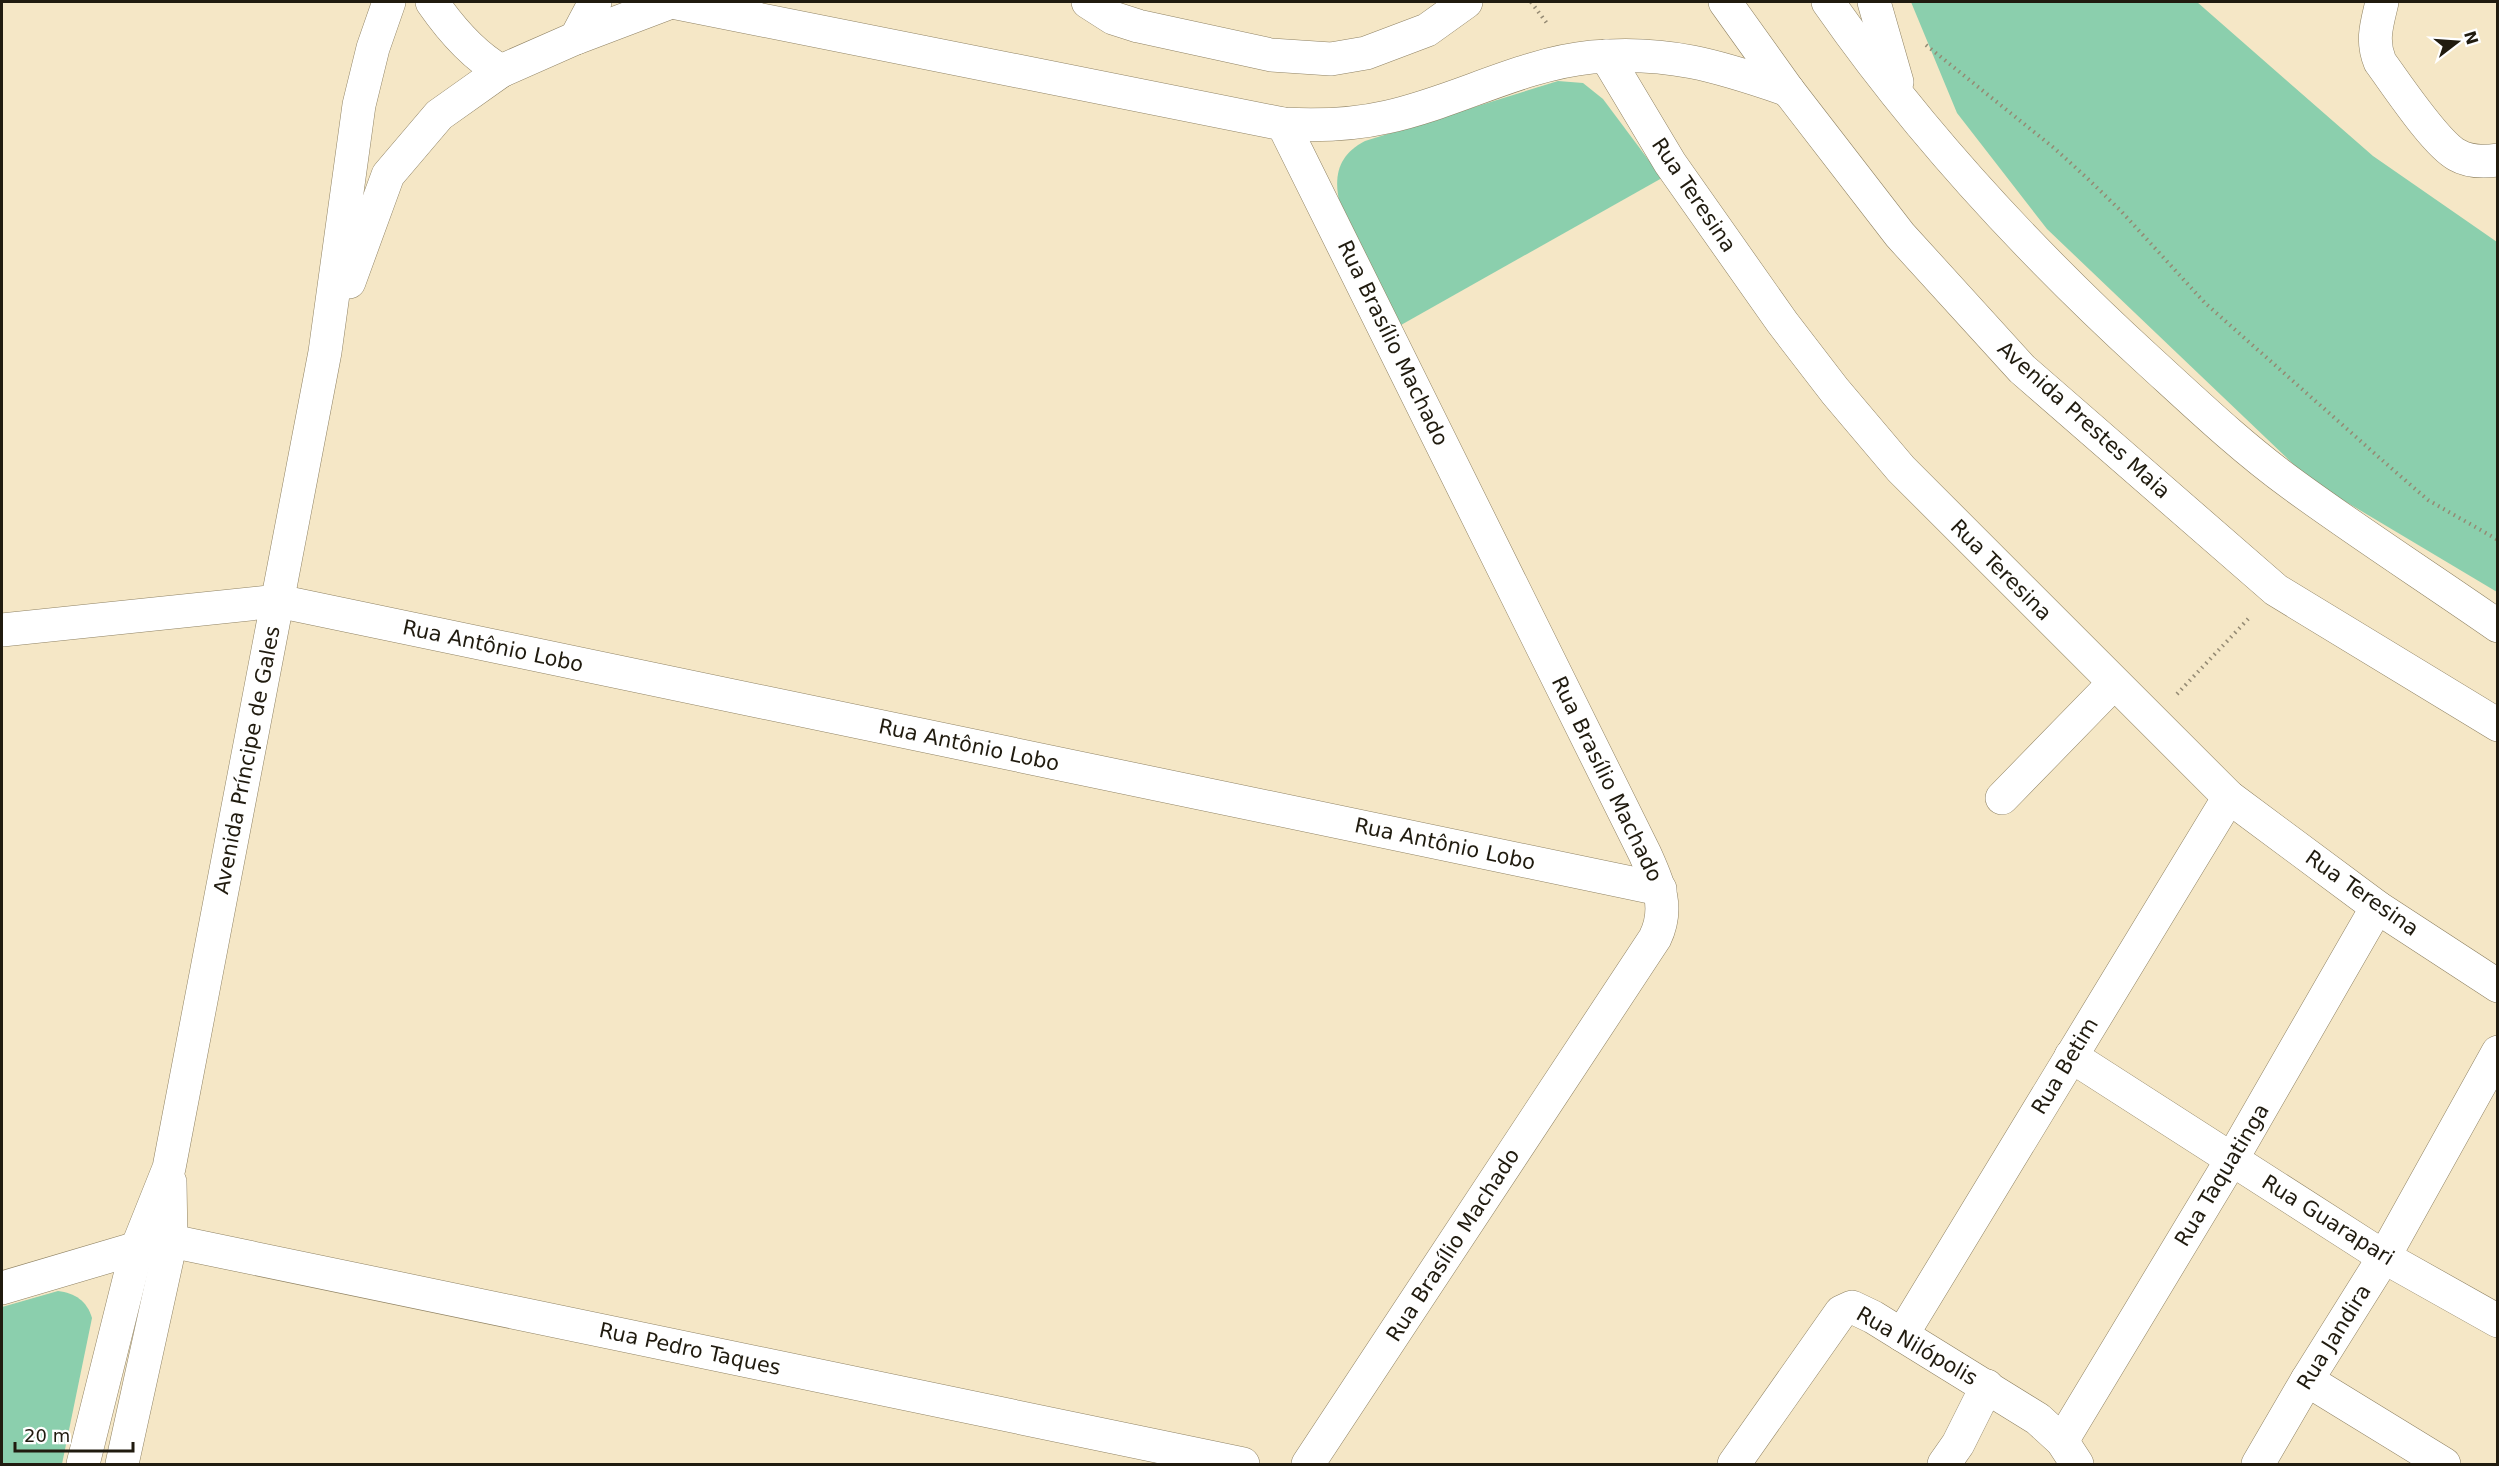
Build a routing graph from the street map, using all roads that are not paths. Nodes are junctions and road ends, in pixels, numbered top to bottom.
1 (389, 2) edge
2 (432, 2) edge
3 (595, 2) edge
4 (672, 2) edge
5 (1088, 2) edge
6 (1466, 2) edge
7 (1725, 2) edge
8 (1828, 2) edge
9 (1874, 2) edge
10 (2382, 2) edge
11 (576, 38) junction
12 (1606, 56) junction
13 (501, 70) junction
14 (1788, 90) junction
15 (1902, 101) junction
16 (1283, 124) junction
17 (2498, 160) edge
18 (325, 352) junction
19 (278, 601) junction
20 (2498, 626) edge
21 (2, 630) edge
22 (2114, 683) junction
23 (2498, 725) edge
24 (2229, 797) junction
25 (2002, 798) dead end
26 (1660, 889) junction
27 (2377, 907) junction
28 (2498, 986) edge
29 (2498, 1053) edge
30 (2071, 1056) junction
31 (2232, 1159) junction
32 (169, 1168) junction
33 (171, 1240) junction
34 (137, 1248) junction
35 (2384, 1257) junction
36 (2, 1288) edge
37 (2498, 1321) edge
38 (1902, 1335) junction
39 (2307, 1380) junction
40 (1986, 1386) junction
41 (2069, 1453) edge
42 (83, 1464) edge
43 (122, 1464) edge
44 (1243, 1464) edge
45 (1308, 1464) edge
46 (1734, 1464) edge
47 (1944, 1464) edge
48 (2258, 1464) edge
49 (2444, 1464) edge

1 - 18 main road, Avenida Príncipe de Gales
2 - 13 main road
3 - 11 main road
4 - 11 main road, Avenida Príncipe de Gales
4 - 16 main road
5 - 6 main road
7 - 14 main road, Avenida Prestes Maia
8 - 15 main road
9 - 15 main road
10 - 17 main road
11 - 13 main road, Avenida Príncipe de Gales
12 - 14 main road
12 - 16 main road
12 - 22 main road, Rua Teresina
13 - 18 main road, Avenida Príncipe de Gales
14 - 23 main road, Avenida Prestes Maia
15 - 20 main road
16 - 26 main road, Rua Brasílio Machado
18 - 19 main road, Avenida Príncipe de Gales
19 - 21 main road, Rua Antônio Lobo
19 - 26 main road, Rua Antônio Lobo
19 - 32 main road, Avenida Príncipe de Gales
22 - 24 main road, Rua Teresina
22 - 25 main road
24 - 27 main road, Rua Teresina
24 - 30 main road, Rua Betim
26 - 45 main road, Rua Brasílio Machado
27 - 28 main road, Rua Teresina
27 - 31 main road, Rua Taquatinga
29 - 35 main road, Rua Jandira
30 - 31 main road, Rua Guarapari
30 - 38 main road, Rua Betim
31 - 35 main road, Rua Guarapari
31 - 41 main road, Rua Taquatinga
32 - 33 main road, Avenida Príncipe de Gales
32 - 34 main road, Avenida Príncipe de Gales
33 - 34 main road, Rua Pedro Taques
33 - 43 main road, Avenida Príncipe de Gales
33 - 44 main road, Rua Pedro Taques
34 - 36 main road, Rua Pedro Taques
34 - 42 main road, Avenida Príncipe de Gales
35 - 37 main road, Rua Guarapari
35 - 39 main road, Rua Jandira
38 - 40 main road, Rua Nilópolis
38 - 46 main road, Rua Nilópolis
39 - 48 main road, Rua Jandira
39 - 49 main road
40 - 41 main road, Rua Nilópolis
40 - 47 main road

